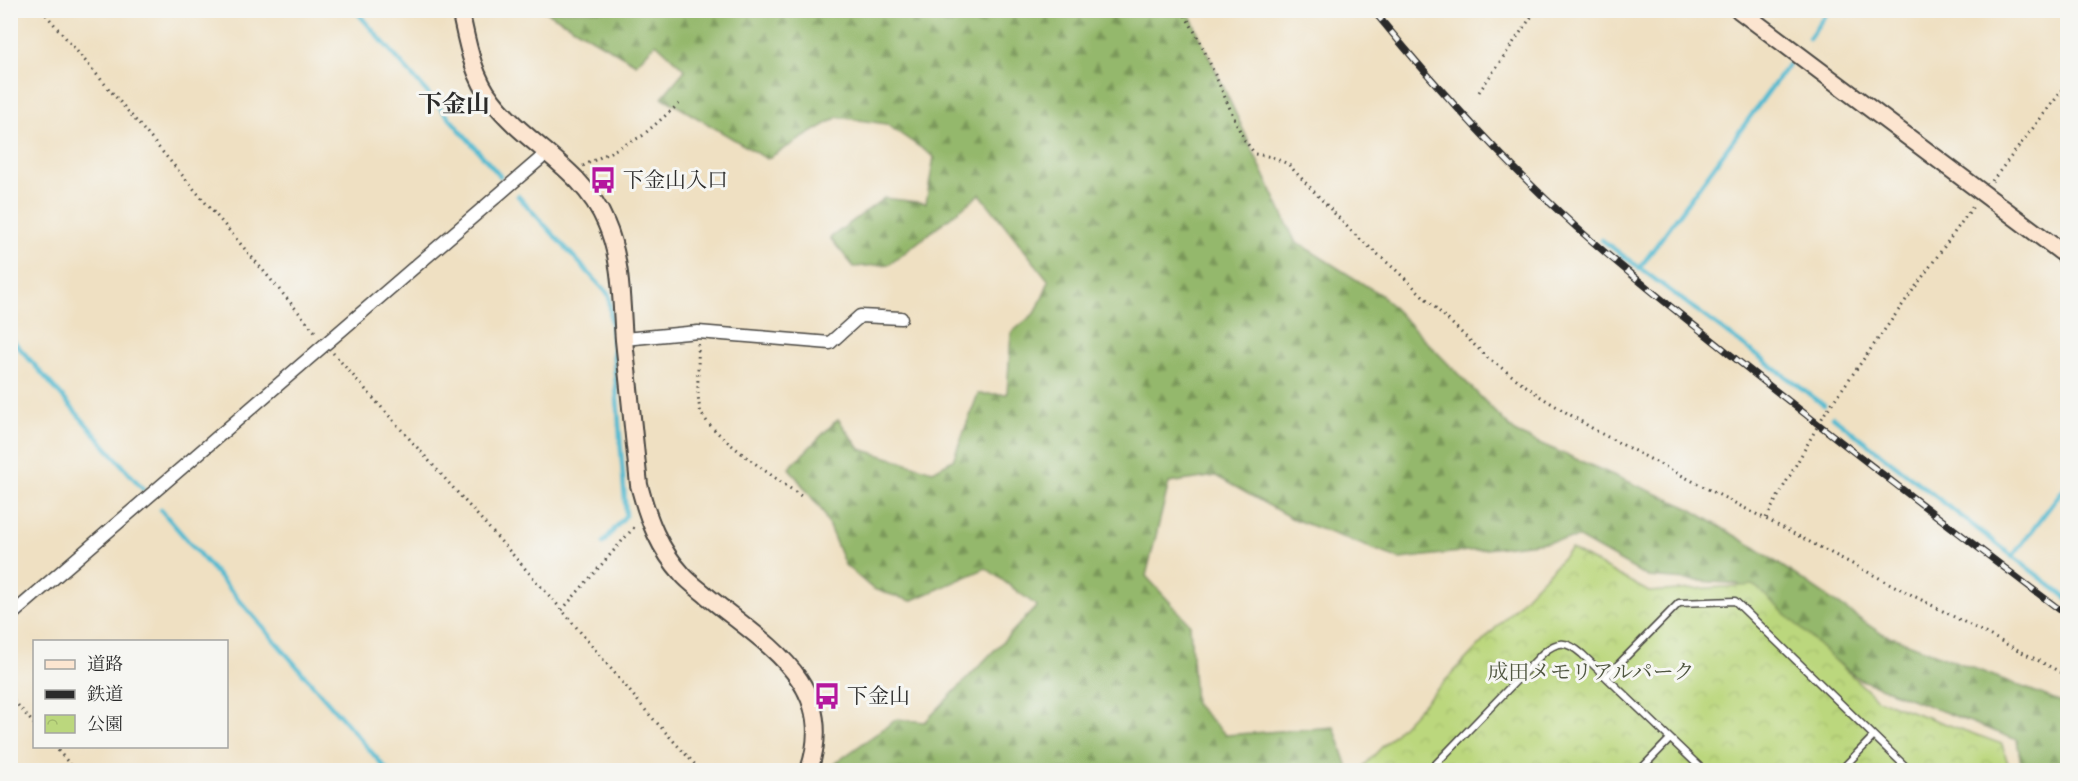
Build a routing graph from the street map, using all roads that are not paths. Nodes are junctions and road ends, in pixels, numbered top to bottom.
1 (460, 10) edge
2 (1739, 10) edge
3 (546, 151) junction
4 (2067, 257) edge
5 (901, 318) dead end
6 (624, 339) junction
7 (10, 616) edge
8 (1606, 677) junction
9 (1874, 736) junction
10 (1671, 739) junction
11 (809, 771) edge
12 (1430, 771) edge
13 (1640, 771) edge
14 (1703, 771) edge
15 (1841, 771) edge
16 (1910, 771) edge

1 - 3 street
2 - 4 street
3 - 6 street
3 - 7 street
5 - 6 street
6 - 11 street
8 - 9 lane
8 - 10 lane
8 - 12 lane
9 - 15 lane
9 - 16 lane
10 - 13 lane
10 - 14 lane

